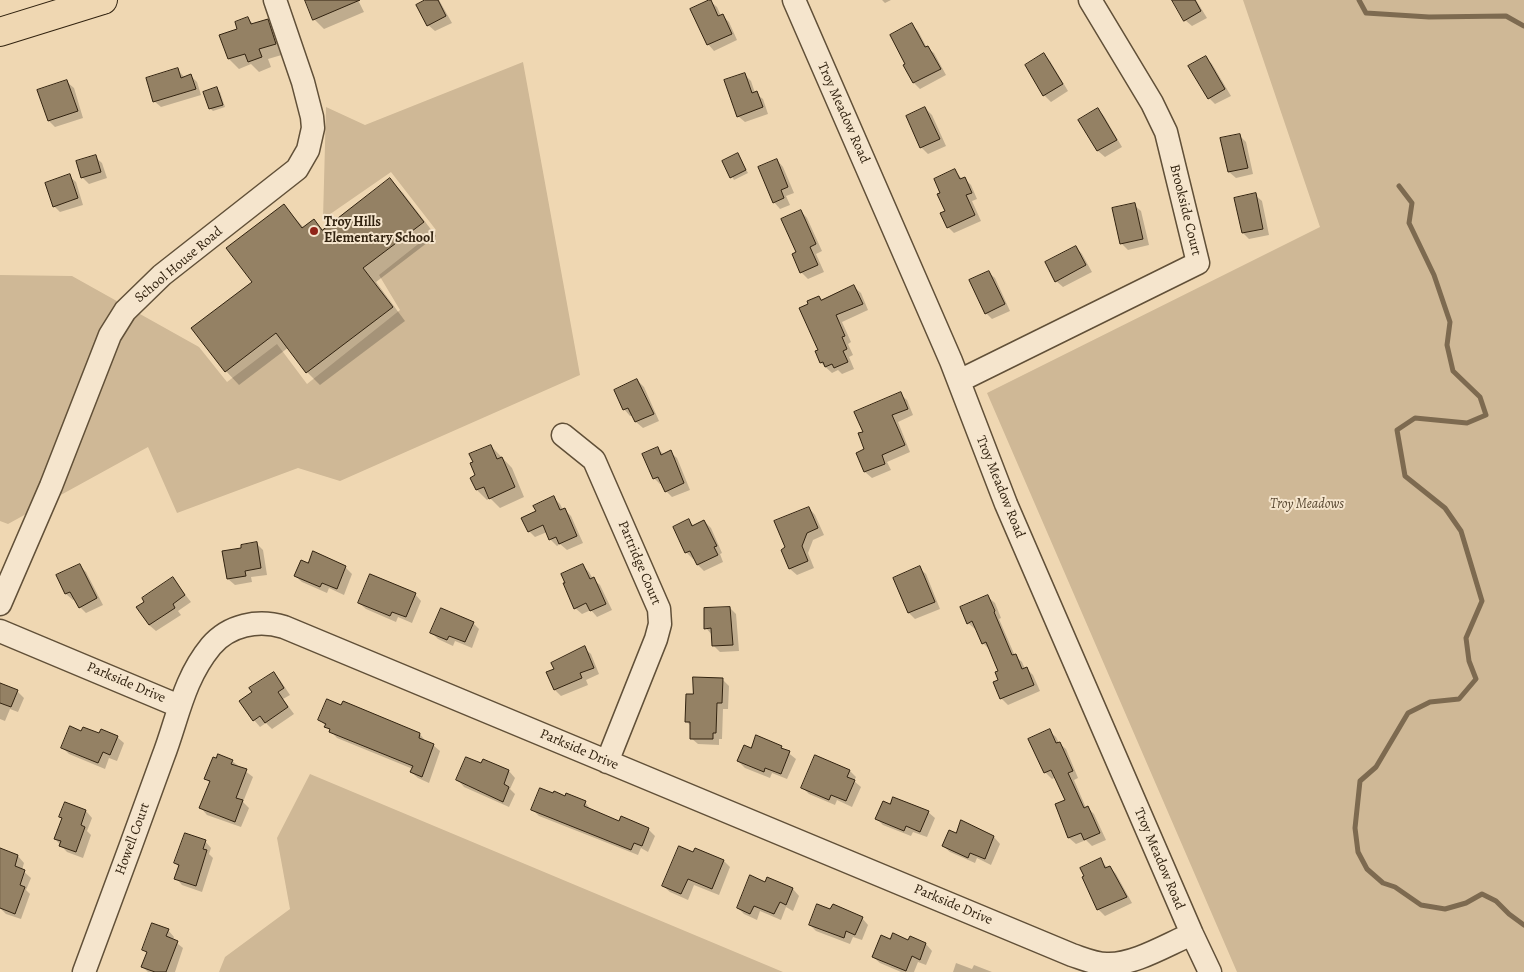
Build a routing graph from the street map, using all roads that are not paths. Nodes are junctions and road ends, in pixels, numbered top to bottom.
1 (101, 0) edge
2 (275, 0) edge
3 (794, 0) edge
4 (1090, 0) edge
5 (0, 32) edge
6 (959, 381) junction
7 (563, 435) dead end
8 (0, 604) edge
9 (0, 631) edge
10 (179, 706) junction
11 (607, 762) junction
12 (1192, 934) junction
13 (84, 972) edge
14 (1210, 972) edge

1 - 5 main road
2 - 8 street, School House Road
3 - 6 street, Troy Meadow Road
4 - 6 street, Brookside Court
6 - 12 street, Troy Meadow Road
7 - 11 street, Partridge Court
9 - 10 street, Parkside Drive
10 - 11 street, Parkside Drive
10 - 13 street, Howell Court
11 - 12 street, Parkside Drive
12 - 14 street, Troy Meadow Road

